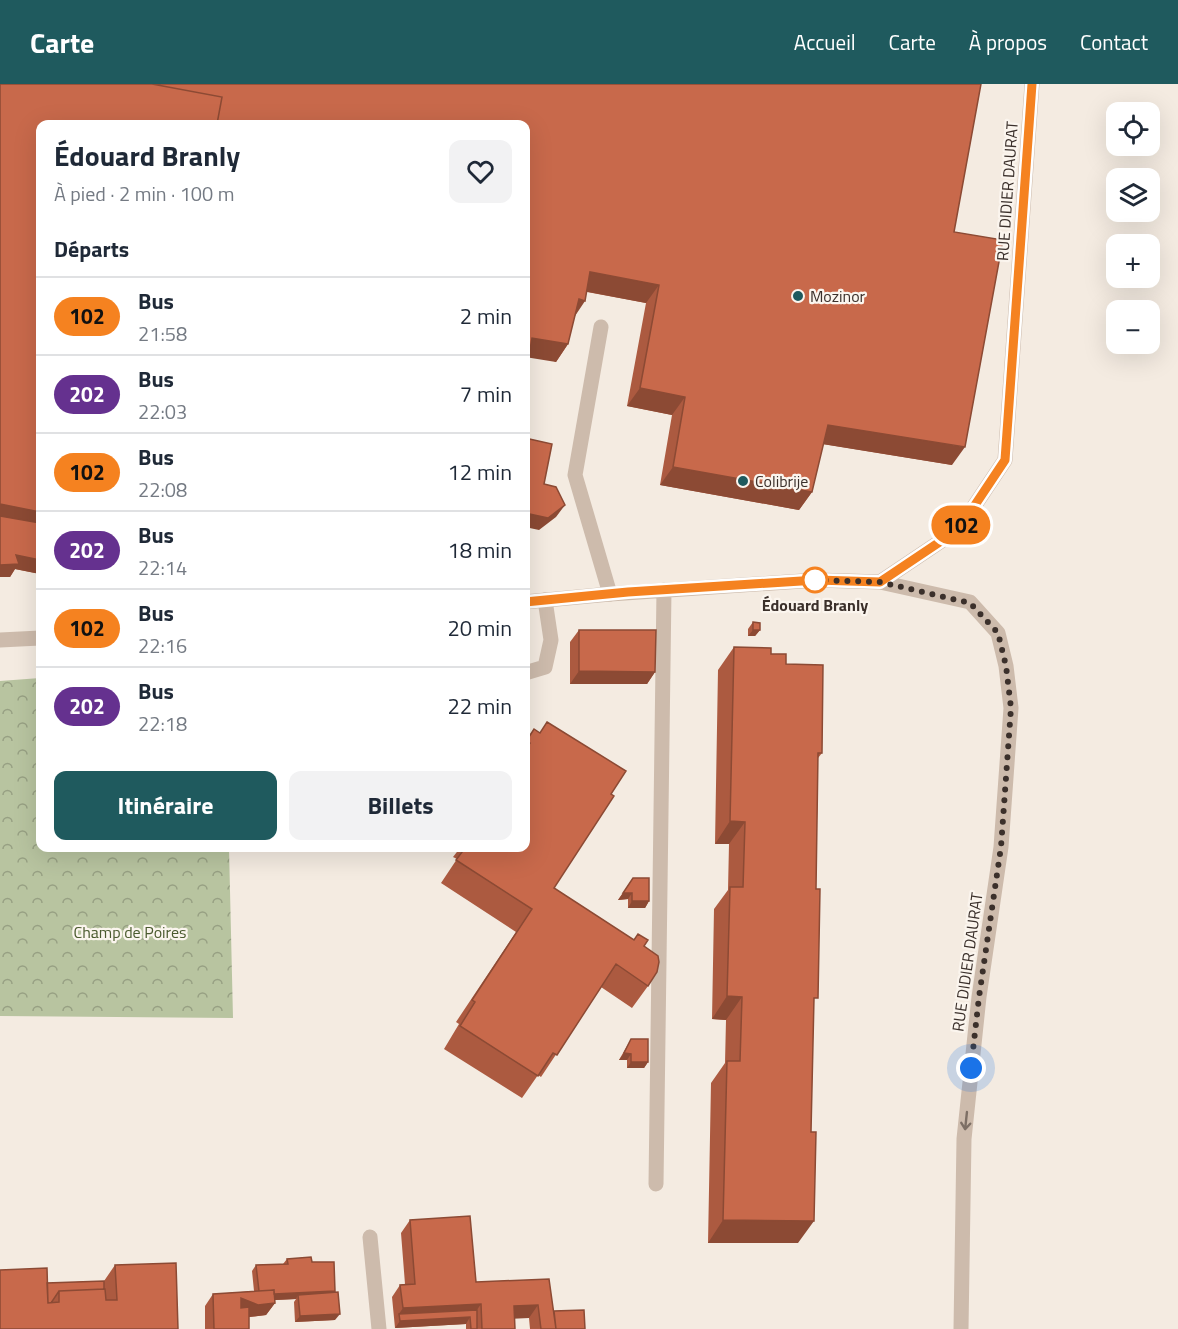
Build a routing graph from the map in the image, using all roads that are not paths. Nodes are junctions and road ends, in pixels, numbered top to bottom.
1 (1032, 84) edge
2 (602, 327) dead end
3 (880, 582) junction
4 (664, 590) junction
5 (610, 594) junction
6 (544, 600) junction
7 (530, 601) edge
8 (36, 638) edge
9 (0, 640) edge
10 (530, 671) edge
11 (656, 1184) dead end
12 (370, 1238) dead end
13 (379, 1329) edge
14 (961, 1329) edge

1 - 3 street, RUE DIDIER DAURAT
2 - 5 street
3 - 4 street, RUE DIDIER DAURAT
3 -> 14 street, RUE DIDIER DAURAT
4 - 5 street, RUE DIDIER DAURAT
4 - 11 street
5 - 6 street, RUE DIDIER DAURAT
6 - 7 street, RUE DIDIER DAURAT
6 - 10 street
8 - 9 street
12 - 13 street

